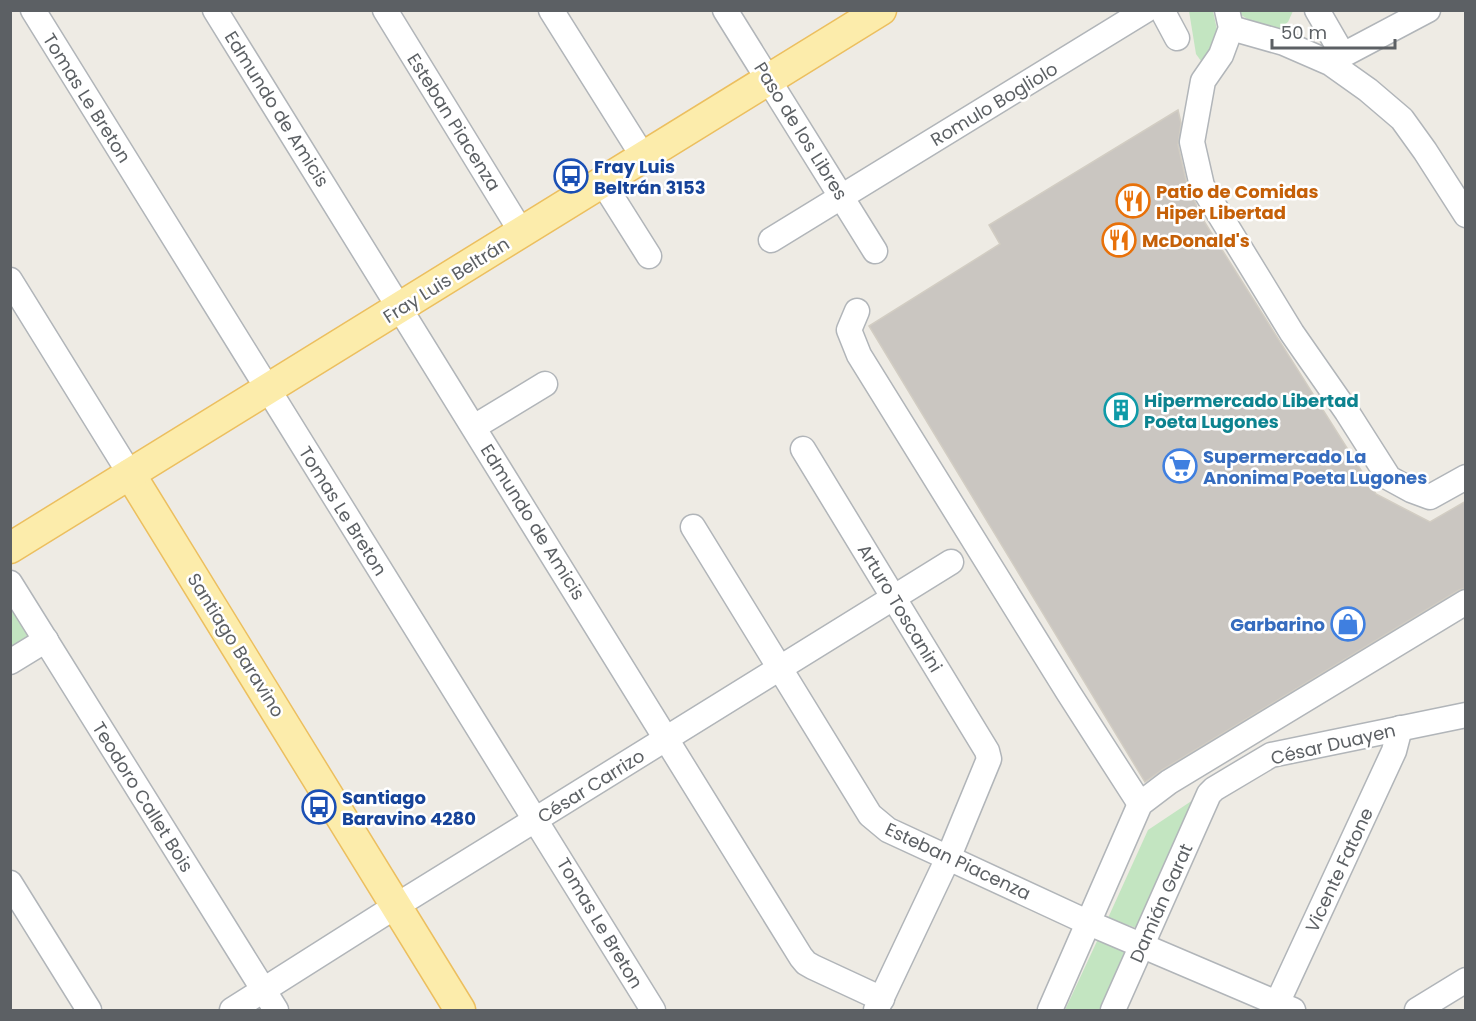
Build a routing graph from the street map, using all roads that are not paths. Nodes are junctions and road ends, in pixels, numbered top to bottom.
1 (33, 10) edge
2 (215, 10) edge
3 (385, 10) edge
4 (551, 10) edge
5 (725, 10) edge
6 (881, 10) edge
7 (1146, 10) edge
8 (1162, 10) edge
9 (1317, 10) edge
10 (1428, 10) edge
11 (1229, 19) edge
12 (1178, 38) dead end
13 (770, 81) junction
14 (644, 158) junction
15 (603, 183) junction
16 (842, 197) junction
17 (1466, 215) edge
18 (522, 233) junction
19 (771, 240) dead end
20 (875, 251) dead end
21 (649, 256) dead end
22 (10, 280) edge
23 (400, 308) junction
24 (856, 311) dead end
25 (545, 384) dead end
26 (267, 390) junction
27 (474, 427) junction
28 (803, 449) dead end
29 (130, 474) junction
30 (1466, 477) edge
31 (693, 527) dead end
32 (10, 548) edge
33 (951, 562) dead end
34 (10, 583) edge
35 (893, 598) junction
36 (1466, 602) edge
37 (46, 640) junction
38 (10, 662) edge
39 (781, 669) junction
40 (1466, 715) edge
41 (1400, 728) junction
42 (667, 739) junction
43 (1209, 794) joint
44 (1140, 804) junction
45 (537, 819) junction
46 (949, 856) junction
47 (10, 883) edge
48 (396, 906) junction
49 (1089, 922) junction
50 (1142, 945) junction
51 (1466, 980) edge
52 (270, 1001) edge
53 (879, 1005) edge
54 (1281, 1008) edge
55 (89, 1011) edge
56 (232, 1011) edge
57 (460, 1011) edge
58 (653, 1011) edge
59 (1050, 1011) edge
60 (1113, 1011) edge
61 (1417, 1011) edge

1 - 26 street, Tomas Le Breton
2 - 23 street, Edmundo de Amicis
3 - 18 street, Esteban Piacenza
4 - 14 street
5 - 13 street, Paso de los Libres
6 - 13 main road, Fray Luis Beltrán
7 - 16 street, Romulo Bogliolo
8 - 12 street
9 - 10 street
11 - 17 street
11 - 30 street
13 - 14 main road, Fray Luis Beltrán
13 - 16 street, Paso de los Libres
14 - 15 main road, Fray Luis Beltrán
15 - 18 main road, Fray Luis Beltrán
15 - 21 street
16 - 19 street, Romulo Bogliolo
16 - 20 street, Paso de los Libres
18 - 23 main road, Fray Luis Beltrán
22 - 29 street, Santiago Baravino
23 - 26 main road, Fray Luis Beltrán
23 - 27 street, Edmundo de Amicis
24 - 44 street
25 - 27 street
26 - 29 main road, Fray Luis Beltrán
26 - 45 street, Tomas Le Breton
27 - 42 street, Edmundo de Amicis
28 - 35 street, Arturo Toscanini
29 - 32 main road, Fray Luis Beltrán
29 - 48 main road, Santiago Baravino
31 - 39 street, Esteban Piacenza
33 - 35 street, César Carrizo
34 - 37 street, Teodoro Callet Bois
35 - 39 street, César Carrizo
35 - 46 street, Arturo Toscanini
36 - 44 street
37 - 38 street
37 - 52 street, Teodoro Callet Bois
39 - 42 street, César Carrizo
39 - 46 street, Esteban Piacenza
40 - 41 street, César Duayen
41 - 43 street, César Duayen
41 - 54 street, Vicente Fatone
42 - 45 street, César Carrizo
42 - 53 street, Edmundo de Amicis
43 - 50 street, Damián Garat
44 - 49 street
45 - 48 street, César Carrizo
45 - 58 street, Tomas Le Breton
46 - 49 street, Esteban Piacenza
46 - 53 street
47 - 55 street
48 - 52 street, César Carrizo
48 - 57 main road, Santiago Baravino
49 - 50 street, Esteban Piacenza
49 - 59 street
50 - 54 street, Esteban Piacenza
50 - 60 street, Damián Garat
51 - 61 street
52 - 56 street, César Carrizo

